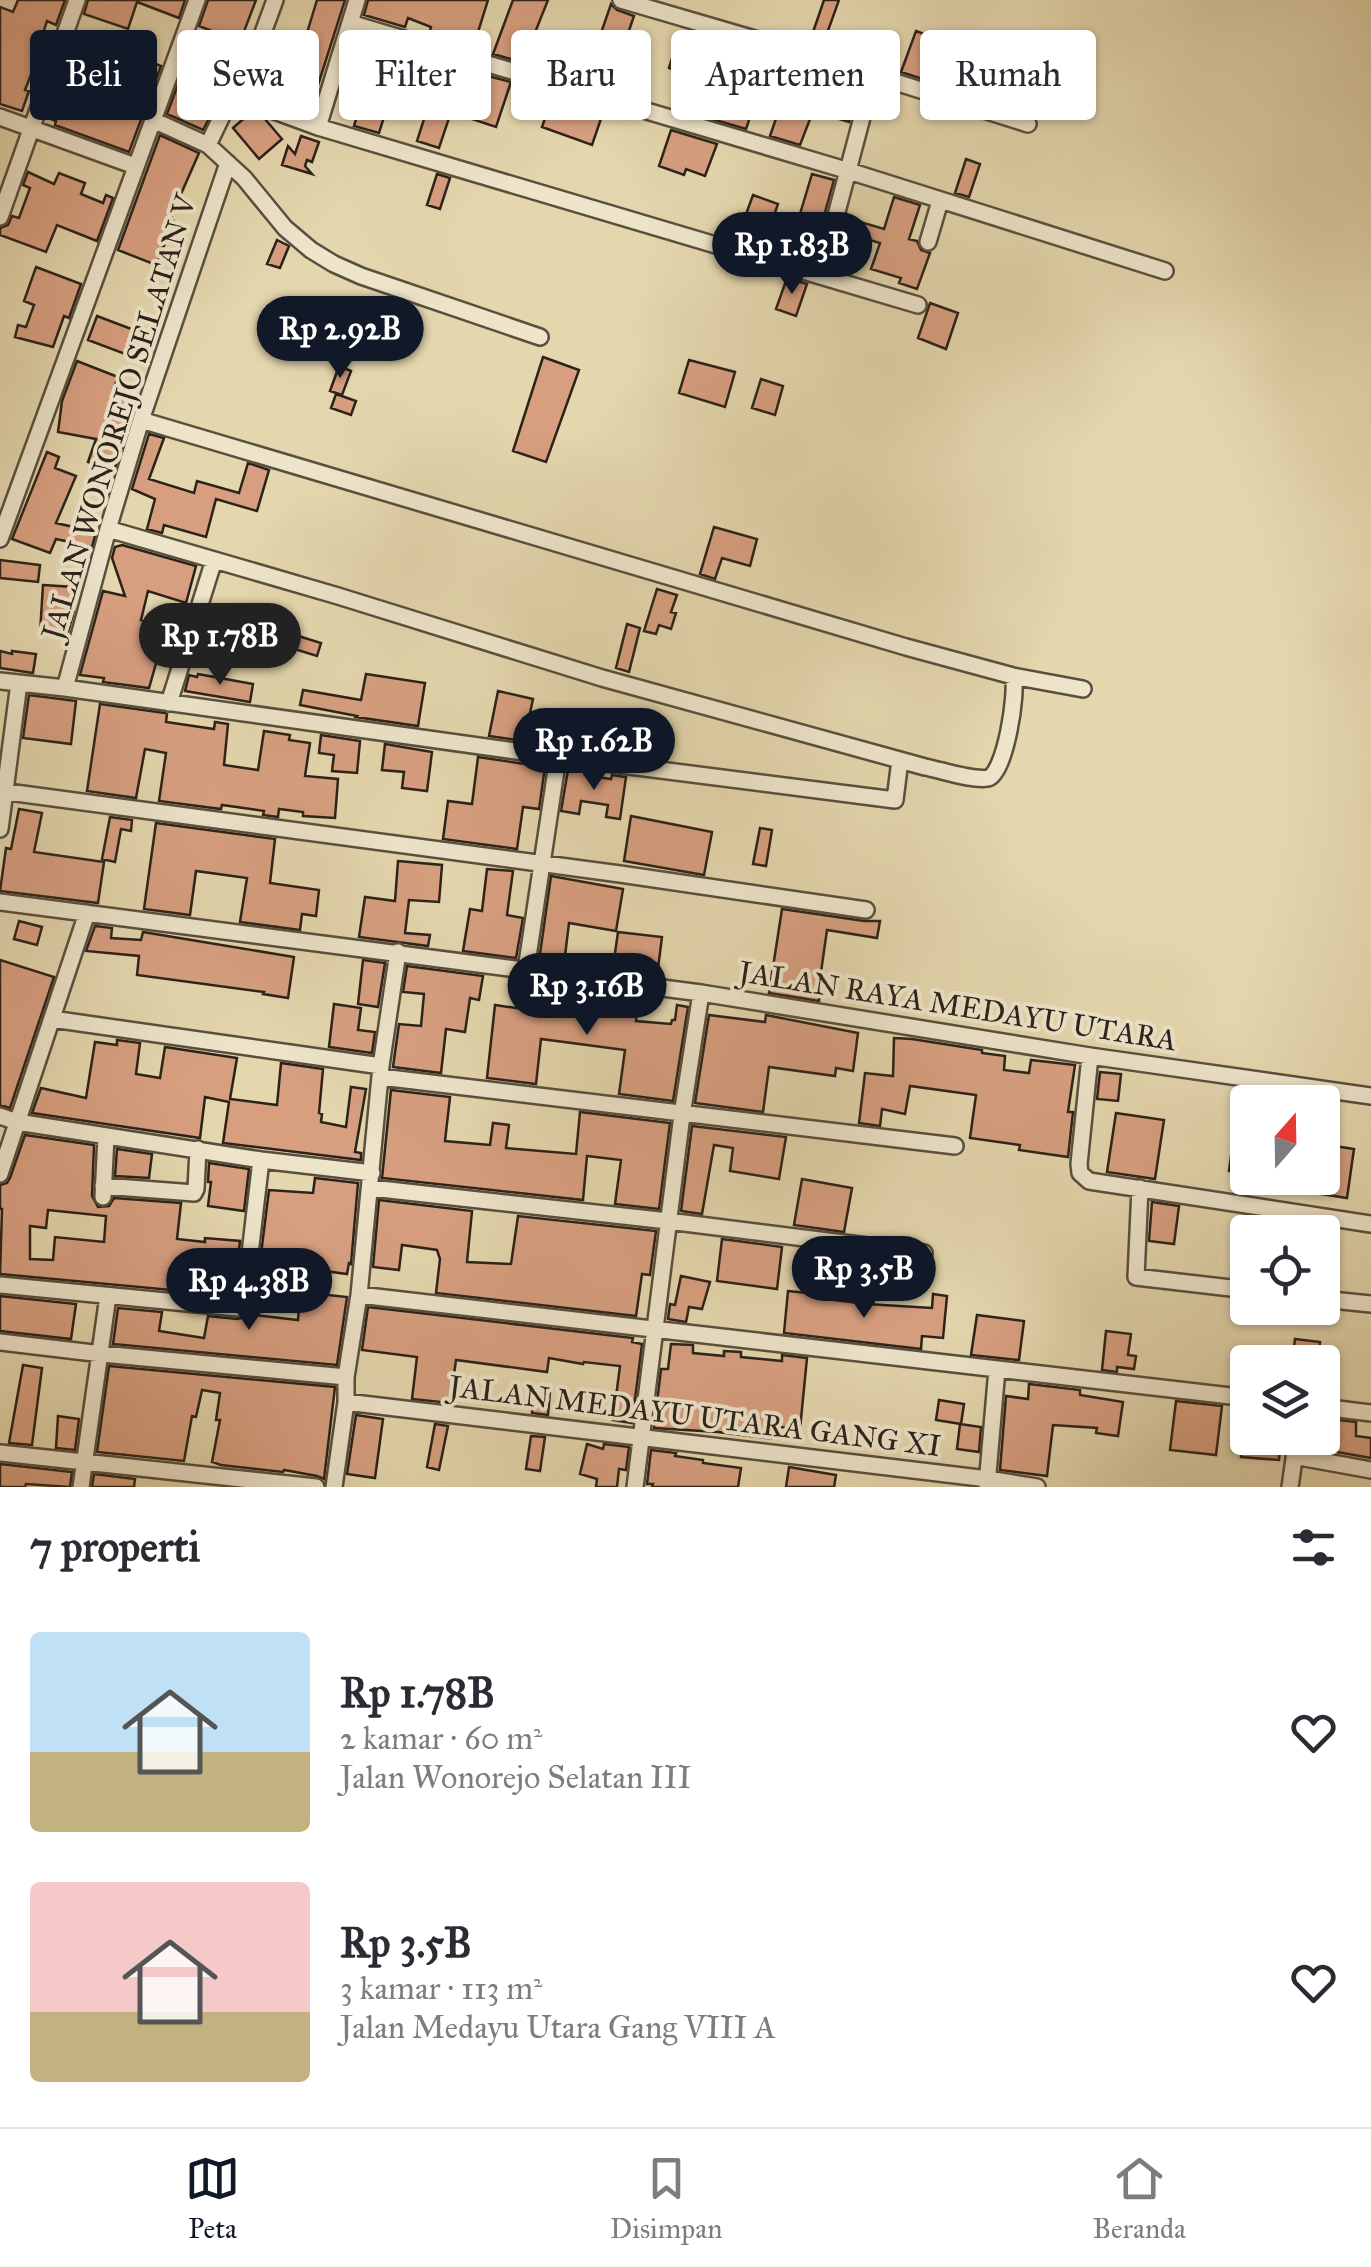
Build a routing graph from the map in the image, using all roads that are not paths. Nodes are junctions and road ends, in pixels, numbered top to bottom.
1 (77, 0) edge
2 (197, 0) edge
3 (275, 0) edge
4 (357, 0) edge
5 (621, 0) edge
6 (350, 23) junction
7 (266, 30) edge
8 (724, 30) edge
9 (900, 84) edge
10 (157, 107) edge
11 (0, 117) edge
12 (152, 120) joint
13 (220, 120) edge
14 (299, 120) edge
15 (862, 120) edge
16 (1028, 124) dead end
17 (32, 127) junction
18 (318, 127) junction
19 (208, 145) junction
20 (228, 163) junction
21 (134, 166) junction
22 (848, 172) junction
23 (940, 202) junction
24 (0, 216) edge
25 (928, 242) dead end
26 (1165, 271) dead end
27 (820, 276) junction
28 (918, 305) dead end
29 (540, 337) dead end
30 (141, 420) junction
31 (108, 529) junction
32 (0, 539) edge
33 (214, 560) junction
34 (1013, 676) junction
35 (0, 681) edge
36 (19, 684) junction
37 (66, 688) junction
38 (1083, 689) dead end
39 (169, 703) junction
40 (558, 757) junction
41 (900, 760) junction
42 (3, 791) edge
43 (0, 829) edge
44 (542, 864) junction
45 (0, 902) edge
46 (866, 910) dead end
47 (86, 913) junction
48 (398, 952) junction
49 (526, 970) junction
50 (701, 993) junction
51 (52, 1019) junction
52 (1090, 1056) junction
53 (381, 1071) junction
54 (1371, 1096) edge
55 (682, 1114) junction
56 (0, 1116) edge
57 (17, 1122) junction
58 (106, 1136) junction
59 (956, 1146) dead end
60 (198, 1149) junction
61 (261, 1160) junction
62 (0, 1174) edge
63 (372, 1181) junction
64 (1140, 1188) junction
65 (668, 1221) junction
66 (1371, 1224) edge
67 (924, 1253) dead end
68 (0, 1285) edge
69 (1230, 1288) edge
70 (108, 1296) junction
71 (359, 1296) junction
72 (1340, 1301) edge
73 (1371, 1304) edge
74 (656, 1330) junction
75 (0, 1342) edge
76 (102, 1354) junction
77 (997, 1369) junction
78 (346, 1377) junction
79 (1230, 1396) edge
80 (346, 1402) junction
81 (1340, 1409) edge
82 (1371, 1413) edge
83 (642, 1436) junction
84 (0, 1453) edge
85 (1294, 1456) joint
86 (85, 1461) junction
87 (1371, 1470) edge
88 (987, 1483) edge
89 (81, 1487) edge
90 (316, 1487) edge
91 (334, 1487) edge
92 (635, 1487) edge
93 (1036, 1487) edge
94 (1290, 1487) edge

1 - 17 street
2 - 10 street
3 - 7 street
4 - 6 street
5 - 8 street
6 - 18 street
6 - 22 street
9 - 16 street
11 - 17 street
12 - 19 street
12 - 21 street
13 - 19 street
14 - 18 street
15 - 22 street
17 - 21 street
17 - 24 street
18 - 27 street
19 - 20 street
20 - 29 street
20 - 30 street, JALAN WONOREJO SELATAN V
21 - 32 street
22 - 23 street
22 - 27 street
23 - 25 street
23 - 26 street
27 - 28 street
30 - 31 street, JALAN WONOREJO SELATAN V
30 - 34 street
31 - 33 street
31 - 37 street, JALAN WONOREJO SELATAN V
33 - 39 street
33 - 41 street
34 - 38 street
34 - 41 street
35 - 36 street
36 - 37 street
36 - 42 street
37 - 39 street
39 - 40 street
40 - 41 street
40 - 44 street
42 - 43 street
42 - 44 street
44 - 46 street
44 - 49 street
45 - 47 street, JALAN RAYA MEDAYU UTARA
47 - 48 street, JALAN RAYA MEDAYU UTARA
47 - 51 street
48 - 49 street, JALAN RAYA MEDAYU UTARA
48 - 53 street
49 - 50 street, JALAN RAYA MEDAYU UTARA
50 - 52 street, JALAN RAYA MEDAYU UTARA
50 - 55 street
51 - 53 street
51 - 57 street
52 - 54 street, JALAN RAYA MEDAYU UTARA
52 - 64 street
53 - 55 street
53 - 63 street
55 - 59 street
55 - 65 street
56 - 57 street
57 - 58 street
57 - 62 street
58 - 60 street
58 - 60 street
60 - 61 street
61 - 63 street
61 - 70 street
63 - 65 street
63 - 71 street
64 - 66 street
64 - 69 street
65 - 67 street
65 - 74 street
68 - 70 street
70 - 76 street
71 - 74 street
71 - 78 street
72 - 73 street
74 - 77 street
74 - 83 street
75 - 76 street
76 - 78 street
76 - 86 street
77 - 79 street
77 - 88 street
78 - 80 street
80 - 83 street, JALAN MEDAYU UTARA GANG XI
80 - 91 street
81 - 82 street
83 - 88 street, JALAN MEDAYU UTARA GANG XI
83 - 92 street
84 - 86 street
85 - 87 street
85 - 94 street
86 - 89 street
86 - 90 street
88 - 93 street, JALAN MEDAYU UTARA GANG XI

